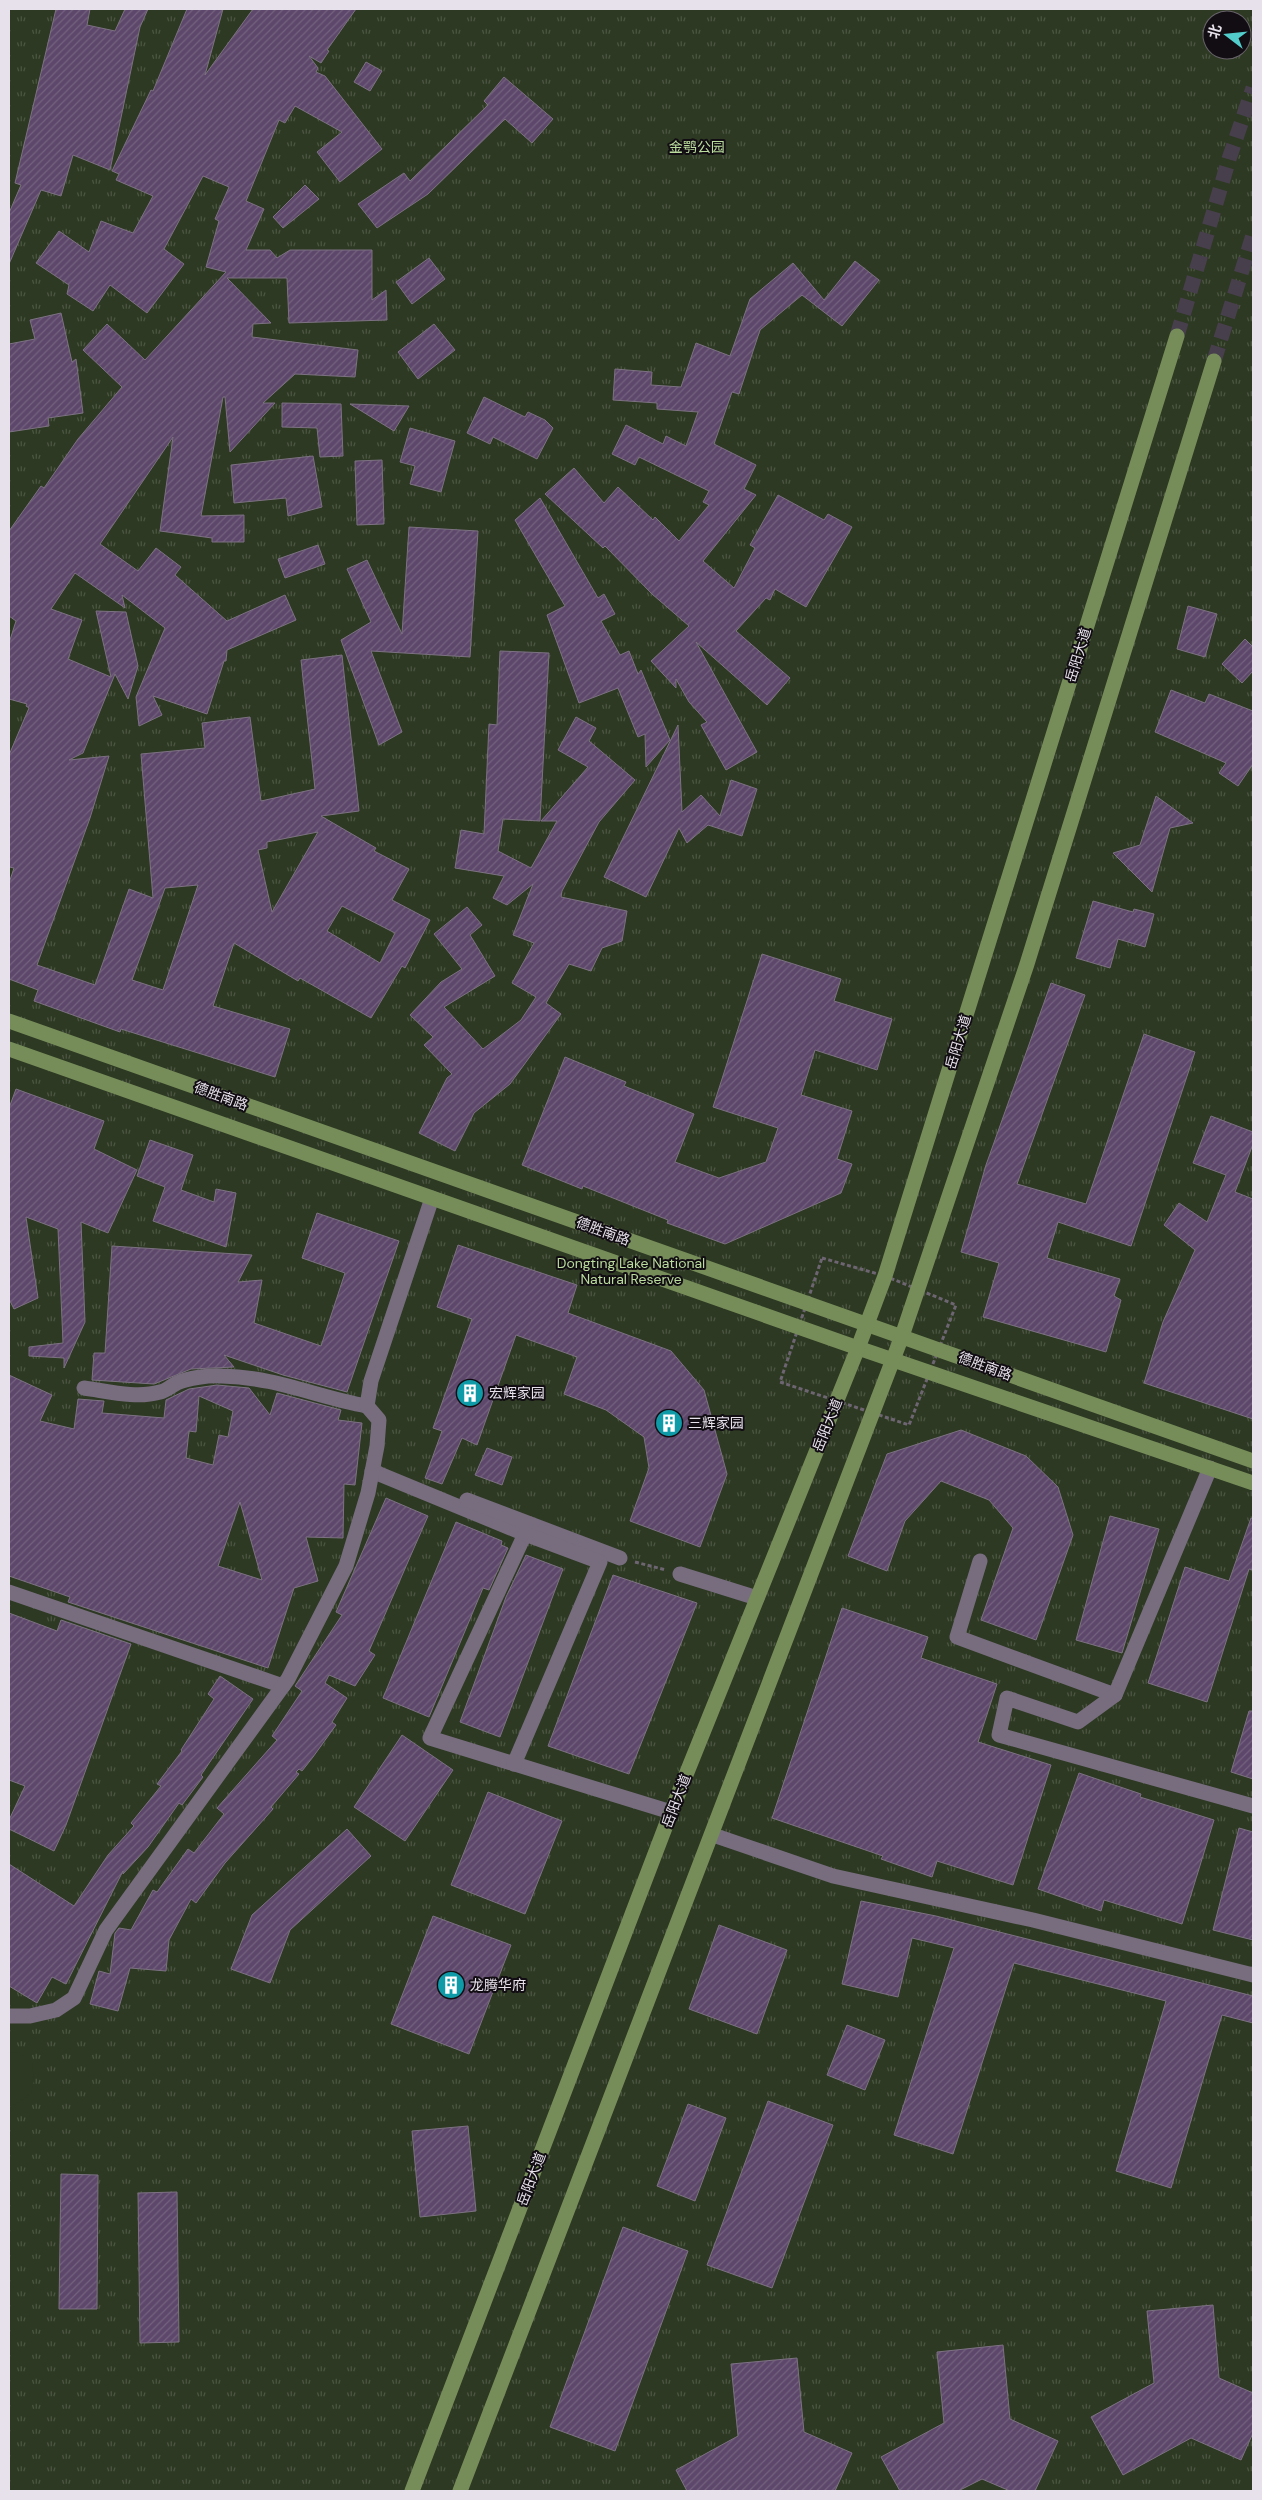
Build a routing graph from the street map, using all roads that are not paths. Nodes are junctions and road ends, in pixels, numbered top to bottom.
1 (1177, 336) tunnel mouth
2 (1214, 361) tunnel mouth
3 (9, 1021) edge
4 (9, 1049) edge
5 (432, 1198) junction
6 (867, 1324) junction
7 (902, 1336) junction
8 (858, 1348) junction
9 (894, 1360) junction
10 (84, 1388) dead end
11 (367, 1406) junction
12 (1253, 1461) edge
13 (1210, 1468) junction
14 (372, 1471) junction
15 (1253, 1483) edge
16 (525, 1534) junction
17 (620, 1558) road end
18 (980, 1561) dead end
19 (680, 1574) road end
20 (9, 1592) edge
21 (757, 1598) junction
22 (283, 1686) junction
23 (1115, 1695) junction
24 (514, 1764) junction
25 (1253, 1806) edge
26 (672, 1812) junction
27 (713, 1834) junction
28 (1253, 1976) edge
29 (9, 2016) edge
30 (412, 2491) edge
31 (460, 2491) edge

1 - 6 main road, 岳阳大道
2 - 7 main road
3 - 6 main road, 德胜南路
4 - 5 main road, 德胜南路
5 - 8 main road, 德胜南路
5 - 11 street
6 - 7 main road, 德胜南路
6 - 8 main road, 岳阳大道
7 - 9 main road
7 - 12 main road, 德胜南路
8 - 9 main road, 德胜南路
8 - 21 main road, 岳阳大道
9 - 13 main road, 德胜南路
9 - 27 main road
10 - 11 street
11 - 14 street
13 - 15 main road, 德胜南路
13 - 23 street
14 - 16 street
14 - 17 street
14 - 22 street
16 - 24 street
16 - 24 street
18 - 23 street
19 - 21 street
20 - 22 street
21 - 26 main road, 岳阳大道
22 - 29 street
23 - 25 street
24 - 26 street
26 - 30 main road, 岳阳大道
27 - 28 street
27 - 31 main road

